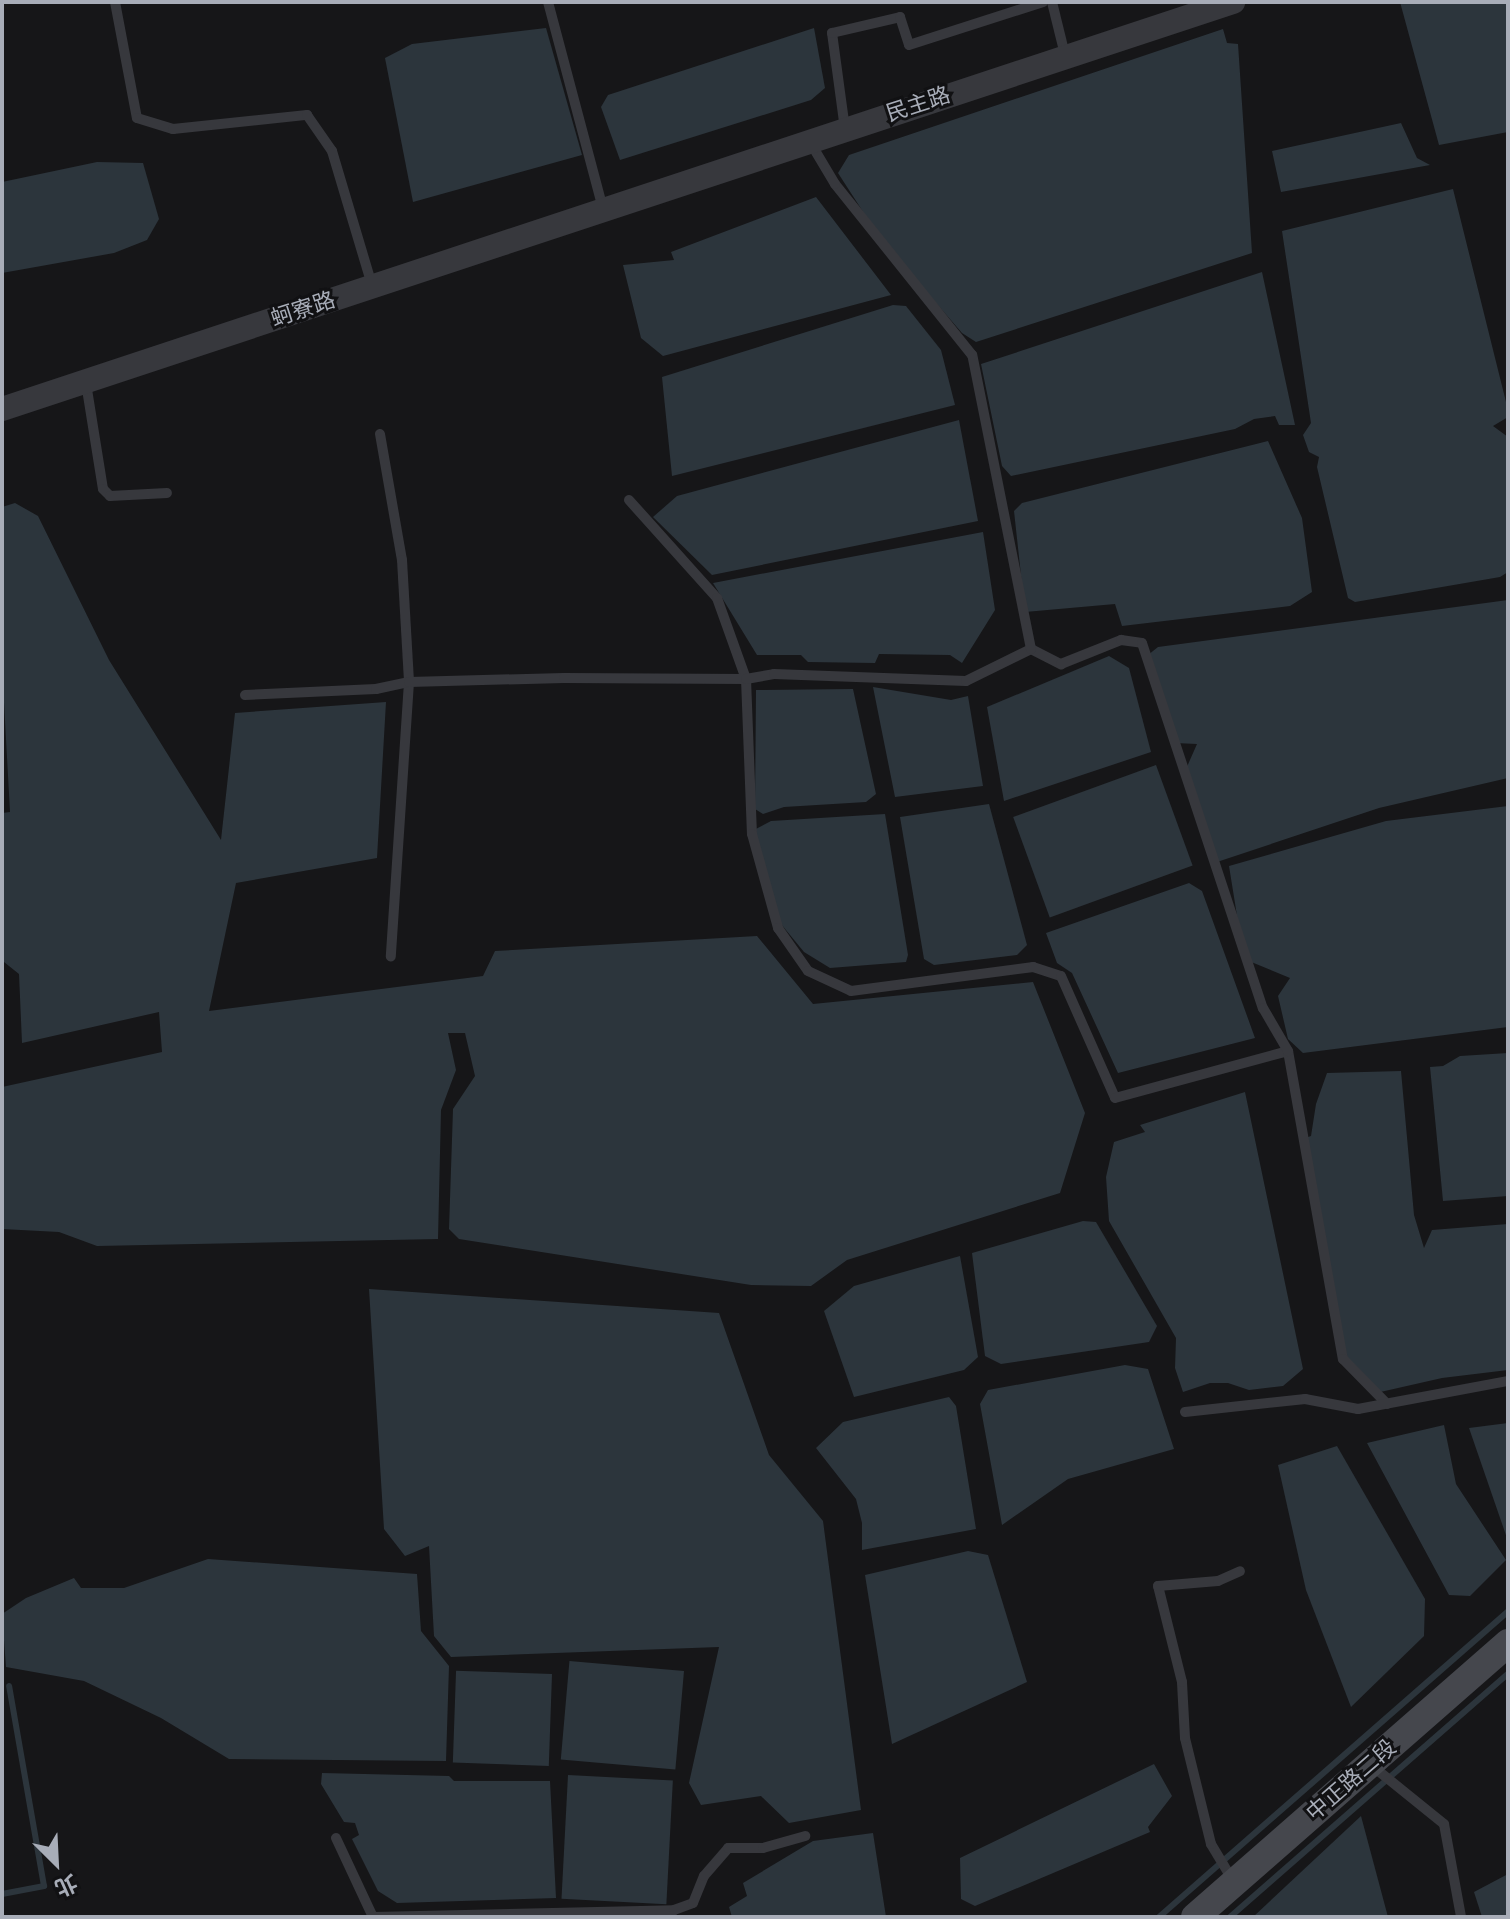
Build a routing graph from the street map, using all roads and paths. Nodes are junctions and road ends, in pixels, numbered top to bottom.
1 (115, 2) edge
2 (548, 2) edge
3 (1043, 2) edge
4 (1052, 2) edge
5 (1233, 2) edge
6 (1065, 55) junction
7 (845, 129) junction
8 (809, 140) junction
9 (603, 209) junction
10 (372, 286) junction
11 (85, 381) junction
12 (2, 409) edge
13 (380, 434) dead end
14 (167, 493) dead end
15 (629, 500) dead end
16 (1031, 649) junction
17 (746, 679) junction
18 (409, 682) junction
19 (245, 695) dead end
20 (391, 956) dead end
21 (1288, 1051) junction
22 (1508, 1381) edge
23 (1387, 1404) junction
24 (1185, 1412) dead end
25 (1240, 1571) dead end
26 (1508, 1643) edge
27 (1370, 1764) junction
28 (805, 1836) dead end
29 (336, 1838) dead end
30 (1234, 1882) junction
31 (373, 1917) edge
32 (1195, 1917) edge
33 (1461, 1917) edge

1 - 10 lane
2 - 9 lane
3 - 7 lane
4 - 6 lane
5 - 6 street, 民主路
6 - 7 street, 民主路
7 - 8 street, 民主路
8 - 9 street, 民主路
8 - 16 lane
9 - 10 street, 蚵寮路
10 - 11 street, 蚵寮路
11 - 12 street, 蚵寮路
11 - 14 lane
13 - 18 lane
15 - 17 lane
16 - 17 lane
16 - 21 lane
17 - 18 lane
17 - 21 lane
18 - 19 lane
18 - 20 lane
21 - 23 lane
22 - 23 lane
23 - 24 lane
25 - 30 lane
26 - 27 main road, 中正路二段
27 - 30 main road, 中正路二段
27 - 33 lane
28 - 31 lane
29 - 31 lane
30 - 32 main road, 中正路二段

